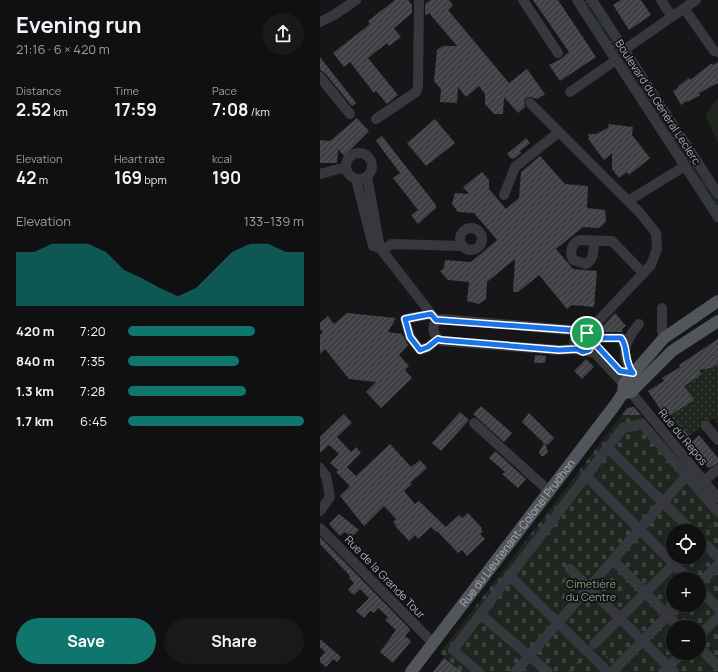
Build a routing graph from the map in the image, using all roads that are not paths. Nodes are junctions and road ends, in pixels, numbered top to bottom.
1 (344, 0) edge
2 (356, 0) edge
3 (420, 0) edge
4 (523, 0) edge
5 (577, 0) edge
6 (592, 0) edge
7 (661, 0) edge
8 (696, 0) edge
9 (684, 8) junction
10 (672, 17) junction
11 (320, 18) edge
12 (320, 22) edge
13 (624, 50) junction
14 (718, 52) edge
15 (558, 53) dead end
16 (616, 60) junction
17 (320, 77) edge
18 (570, 92) dead end
19 (530, 102) dead end
20 (350, 114) dead end
21 (376, 119) dead end
22 (559, 132) junction
23 (685, 166) junction
24 (346, 167) junction
25 (320, 174) edge
26 (367, 176) junction
27 (356, 179) junction
28 (718, 194) edge
29 (504, 195) dead end
30 (628, 201) junction
31 (718, 217) edge
32 (594, 240) dead end
33 (462, 246) dead end
34 (381, 249) junction
35 (643, 273) junction
36 (718, 300) edge
37 (662, 308) dead end
38 (434, 317) junction
39 (718, 321) edge
40 (640, 324) dead end
41 (664, 338) junction
42 (438, 339) junction
43 (585, 342) junction
44 (625, 347) junction
45 (672, 351) junction
46 (637, 377) junction
47 (626, 390) junction
48 (474, 423) dead end
49 (706, 426) dead end
50 (718, 440) edge
51 (607, 447) junction
52 (320, 468) edge
53 (718, 469) edge
54 (585, 475) junction
55 (686, 475) junction
56 (704, 481) junction
57 (549, 491) junction
58 (718, 498) edge
59 (663, 503) junction
60 (320, 511) edge
61 (718, 512) edge
62 (685, 524) edge
63 (320, 528) edge
64 (640, 529) junction
65 (706, 542) edge
66 (666, 551) edge
67 (718, 557) edge
68 (613, 560) junction
69 (673, 564) edge
70 (718, 565) edge
71 (570, 569) dead end
72 (509, 575) junction
73 (706, 577) edge
74 (589, 587) junction
75 (645, 593) junction
76 (706, 596) edge
77 (718, 608) edge
78 (672, 612) edge
79 (480, 614) junction
80 (668, 616) junction
81 (718, 617) edge
82 (620, 618) junction
83 (672, 620) edge
84 (558, 623) junction
85 (706, 629) edge
86 (643, 641) junction
87 (433, 643) junction
88 (591, 648) junction
89 (706, 654) edge
90 (529, 656) junction
91 (677, 660) edge
92 (718, 666) edge
93 (669, 670) edge
94 (411, 672) edge
95 (479, 672) edge
96 (515, 672) edge
97 (548, 672) edge
98 (608, 672) edge
99 (612, 672) edge
100 (712, 672) edge

1 - 11 street
2 - 12 street
3 - 21 street
4 - 15 street
5 - 16 street, Boulevard du Général Leclerc
6 - 13 street, Boulevard du Général Leclerc
7 - 10 street
8 - 9 street
9 - 10 street
9 - 14 street
10 - 13 street
13 - 28 street, Boulevard du Général Leclerc
16 - 18 street
16 - 23 street, Boulevard du Général Leclerc
17 - 20 street
19 - 22 street
22 - 29 street
22 - 30 street
23 - 30 street
23 - 31 street, Boulevard du Général Leclerc
24 - 25 street
24 - 26 street
24 - 27 street
26 - 27 street
26 - 34 street
27 - 34 street
30 - 35 street
32 - 35 street
33 - 34 street
34 - 38 street
35 - 43 street
36 - 41 main road, Rue du Lieutenant-Colonel Prudhon
37 - 41 street
38 - 42 street
38 - 42 street
38 - 43 street
39 - 45 main road, Rue du Lieutenant-Colonel Prudhon
40 - 44 street
41 - 45 main road
41 - 46 main road, Rue du Lieutenant-Colonel Prudhon
42 - 43 street
43 - 44 street
43 - 46 street
43 - 47 street, Rue du Repos
44 - 46 street
45 - 46 main road, Rue du Lieutenant-Colonel Prudhon
46 - 47 main road, Rue du Lieutenant-Colonel Prudhon
47 - 56 street, Rue du Repos
47 - 57 main road, Rue du Lieutenant-Colonel Prudhon
48 - 57 street
49 - 50 street
51 - 54 street
51 - 55 street
51 - 59 street
52 - 60 street
53 - 56 street
54 - 64 street
54 - 72 street
55 - 59 street
55 - 61 street
56 - 58 street, Rue du Repos
57 - 87 main road, Rue du Lieutenant-Colonel Prudhon
59 - 62 street
59 - 64 street
63 - 87 street, Rue de la Grande Tour
64 - 66 street
64 - 68 street
65 - 67 street
68 - 74 street
68 - 75 street
69 - 75 street
70 - 73 street
71 - 74 street
72 - 79 street
72 - 84 street
74 - 82 street
74 - 84 street
75 - 80 street
75 - 82 street
76 - 77 street
78 - 80 street
79 - 90 street
79 - 95 street
80 - 83 street
80 - 86 street
81 - 85 street
82 - 86 street
82 - 88 street
84 - 88 street
84 - 90 street
86 - 93 street
86 - 99 street
87 - 94 main road, Rue du Lieutenant-Colonel Prudhon
88 - 98 street
89 - 92 street
90 - 96 street
90 - 97 street
91 - 93 street
92 - 100 street

